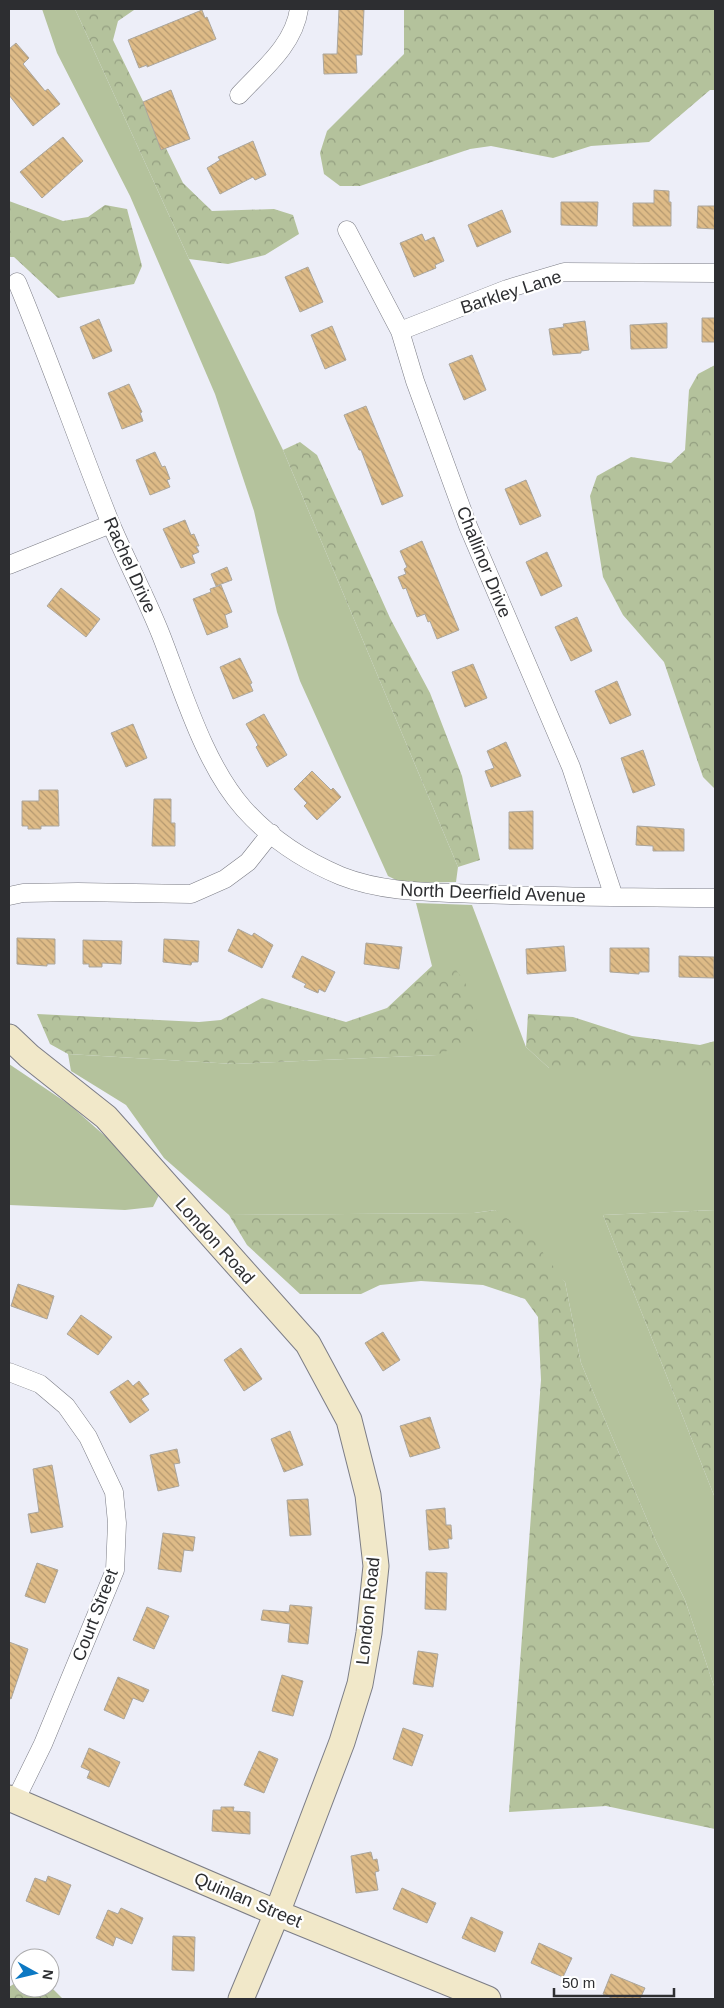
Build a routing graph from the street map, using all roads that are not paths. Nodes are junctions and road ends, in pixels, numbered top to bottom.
1 (300, 9) edge
2 (239, 95) dead end
3 (348, 230) dead end
4 (715, 273) edge
5 (17, 282) dead end
6 (400, 331) junction
7 (111, 524) junction
8 (9, 565) edge
9 (271, 832) junction
10 (9, 896) edge
11 (614, 897) junction
12 (715, 898) edge
13 (9, 1037) edge
14 (9, 1372) edge
15 (12, 1799) edge
16 (276, 1913) junction
17 (241, 1999) edge
18 (488, 1999) edge

1 - 2 street
3 - 6 street, Challinor Drive
4 - 6 street, Barkley Lane
5 - 7 street, Rachel Drive
6 - 11 street, Challinor Drive
7 - 8 street
7 - 9 street, Rachel Drive
9 - 10 street
9 - 11 street, North Deerfield Avenue
11 - 12 street, North Deerfield Avenue
13 - 16 street, London Road
14 - 15 street, Court Street
15 - 16 street, Quinlan Street
16 - 17 street, London Road
16 - 18 street, Quinlan Street

